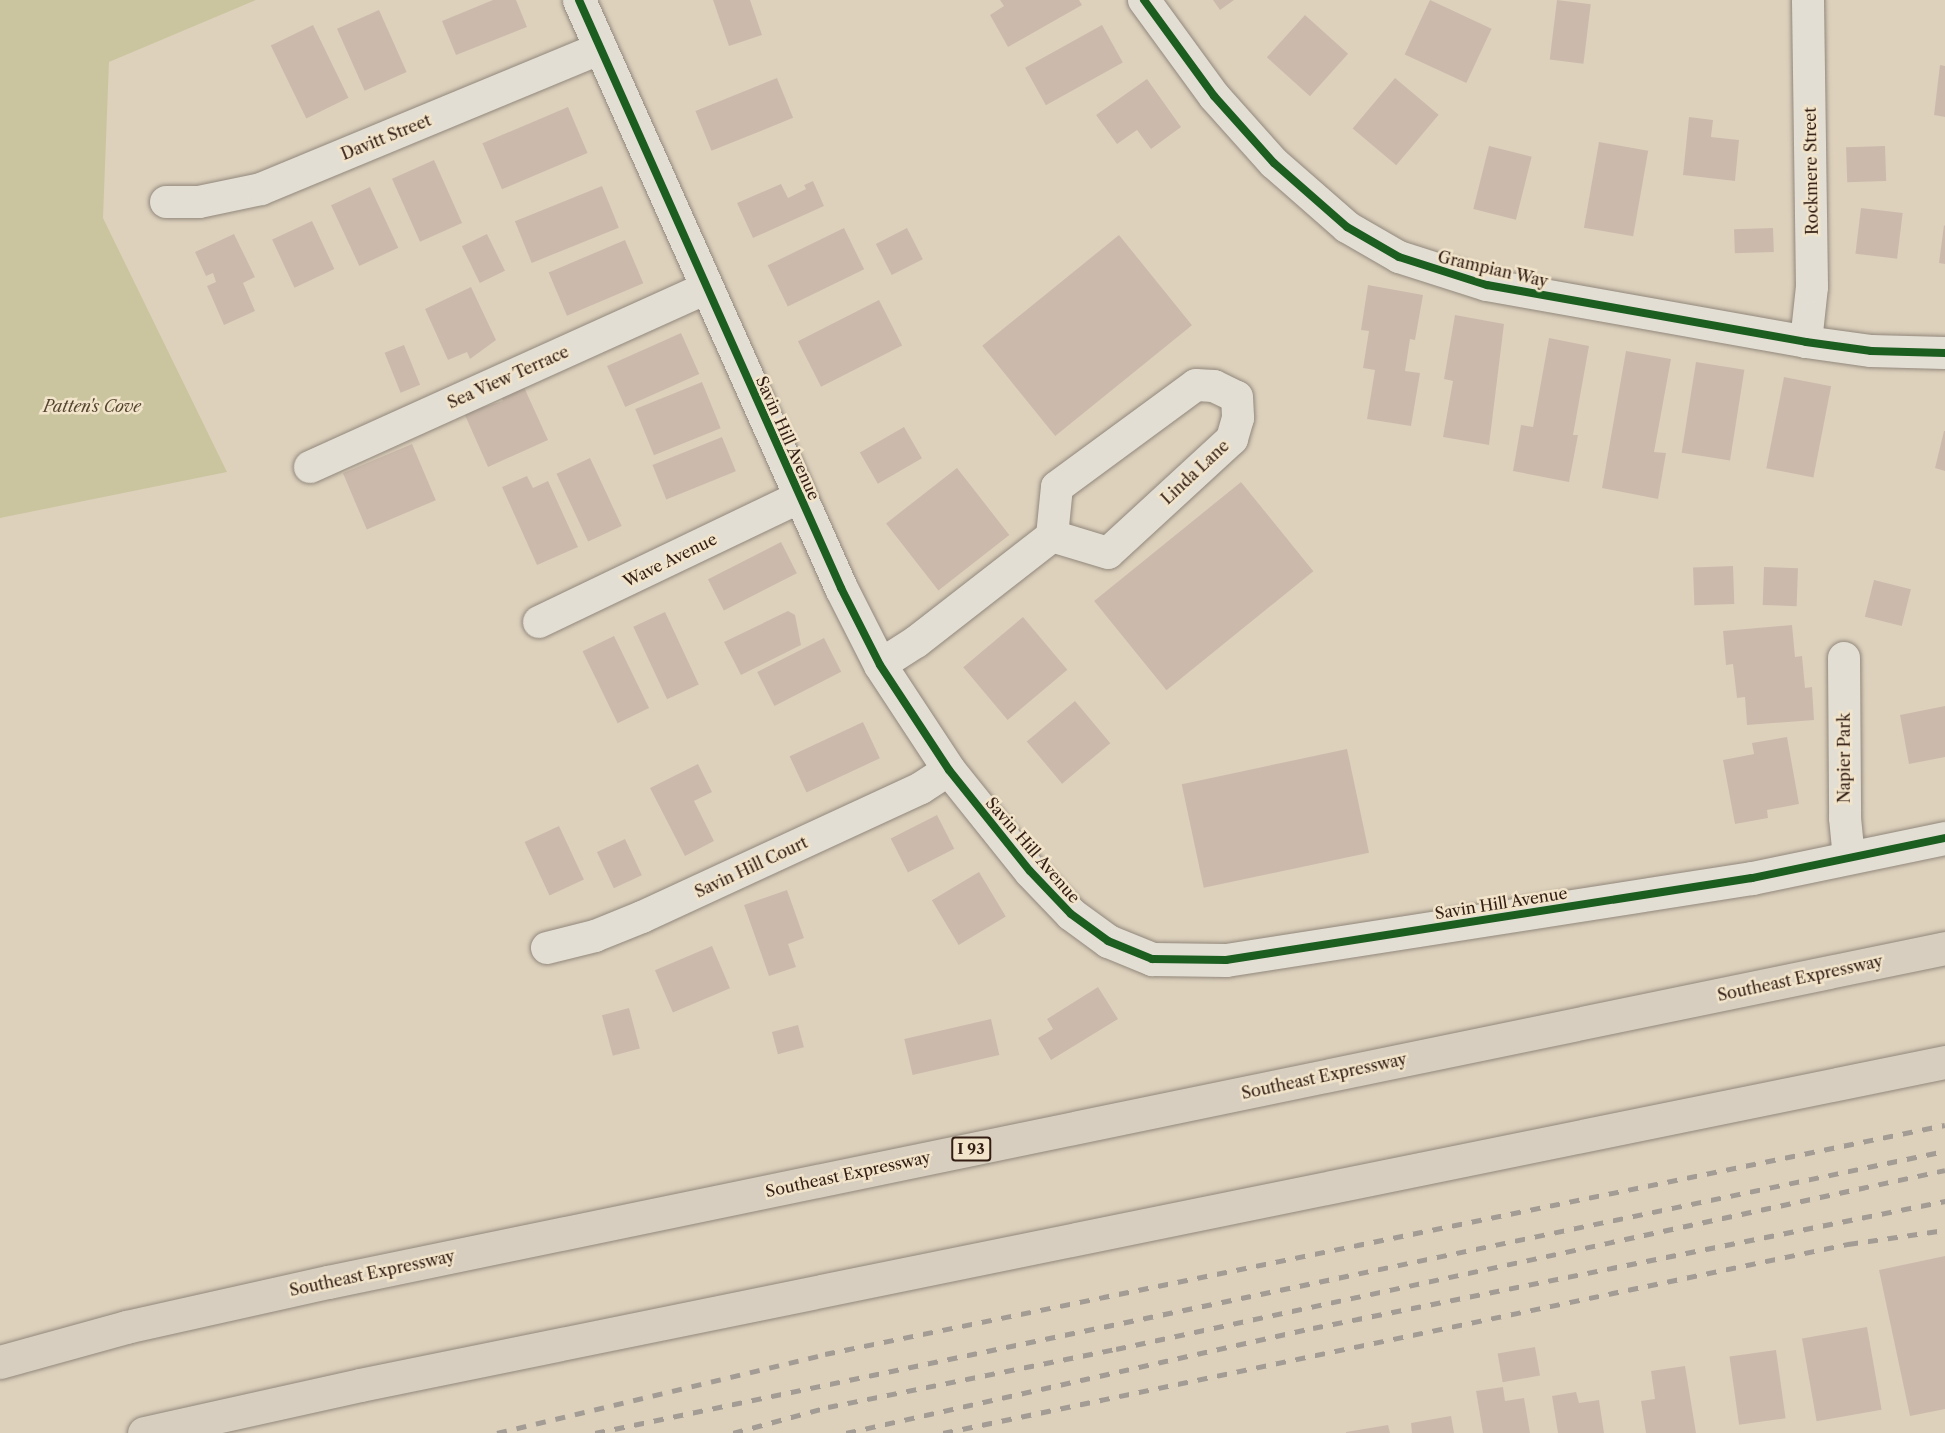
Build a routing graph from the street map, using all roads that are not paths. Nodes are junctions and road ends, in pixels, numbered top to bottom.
1 (579, 0) edge
2 (1144, 0) edge
3 (1808, 0) edge
4 (601, 48) junction
5 (166, 202) dead end
6 (707, 288) junction
7 (1806, 342) junction
8 (1945, 353) edge
9 (310, 467) dead end
10 (800, 497) junction
11 (1052, 536) junction
12 (540, 622) dead end
13 (1844, 658) dead end
14 (880, 665) junction
15 (949, 770) junction
16 (1945, 838) edge
17 (1849, 858) junction
18 (547, 948) dead end
19 (1945, 948) edge
20 (1945, 1062) edge
21 (0, 1362) edge
22 (144, 1433) edge

1 - 4 street, Savin Hill Avenue
2 - 7 street, Grampian Way
3 - 7 street, Rockmere Street
4 - 5 street, Davitt Street
4 - 6 street, Savin Hill Avenue
6 - 9 street, Sea View Terrace
6 - 10 street, Savin Hill Avenue
7 - 8 street, Grampian Way
10 - 12 street, Wave Avenue
10 - 14 street, Savin Hill Avenue
11 - 11 street, Linda Lane
11 - 14 street
13 - 17 street, Napier Park
14 - 15 street, Savin Hill Avenue
15 - 17 street, Savin Hill Avenue
15 - 18 street, Savin Hill Court
16 - 17 street, Savin Hill Avenue
19 - 21 highway, Southeast Expressway / I 93
20 - 22 highway

